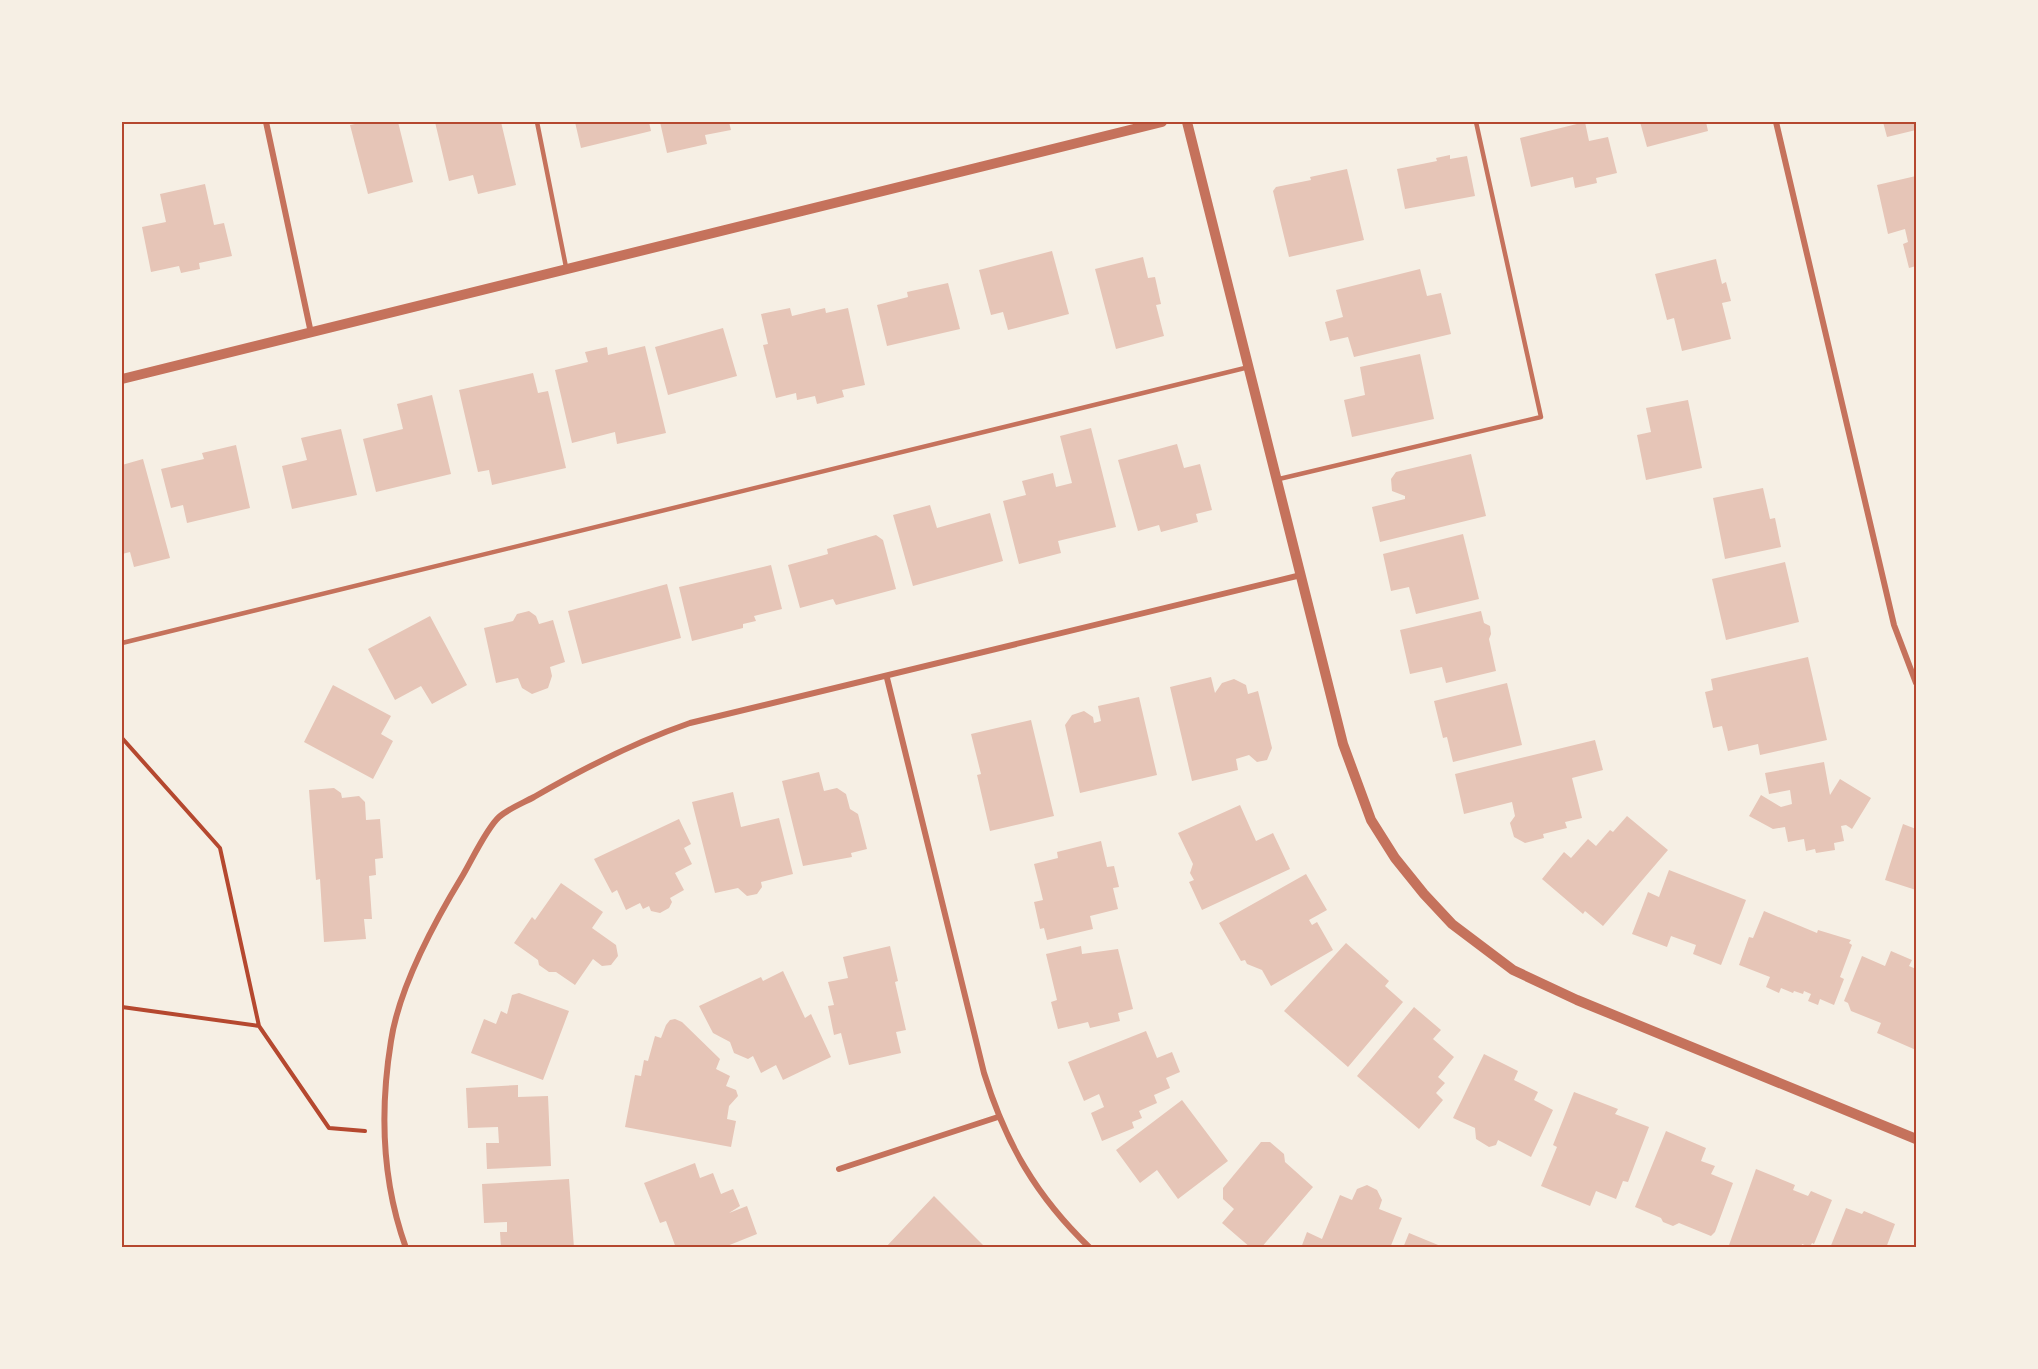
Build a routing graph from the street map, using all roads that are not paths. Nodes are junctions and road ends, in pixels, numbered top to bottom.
1 (266, 122) edge
2 (537, 122) edge
3 (1162, 122) edge
4 (1187, 122) edge
5 (1476, 122) edge
6 (1776, 122) edge
7 (566, 270) junction
8 (311, 333) junction
9 (1251, 367) junction
10 (122, 378) edge
11 (1279, 478) junction
12 (1301, 575) junction
13 (122, 643) edge
14 (887, 678) junction
15 (1917, 683) edge
16 (998, 1118) junction
17 (1917, 1139) edge
18 (839, 1169) dead end
19 (406, 1248) edge
20 (1090, 1248) edge

1 - 8 street
2 - 7 lane
3 - 7 street
4 - 9 street
5 - 11 lane
6 - 15 street
7 - 8 street
8 - 10 street
9 - 11 street
9 - 13 lane
11 - 12 street
12 - 14 street
12 - 17 street
14 - 16 street
14 - 19 street
16 - 18 street
16 - 20 street

